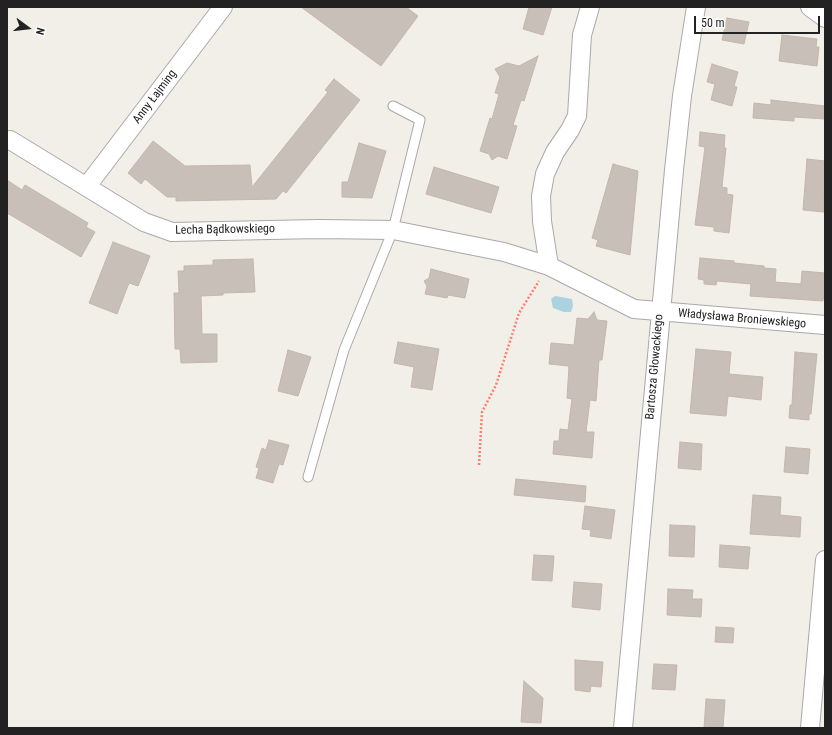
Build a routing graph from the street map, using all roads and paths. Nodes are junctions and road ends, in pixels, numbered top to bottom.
1 (223, 7) edge
2 (590, 7) edge
3 (696, 7) edge
4 (810, 7) edge
5 (825, 18) edge
6 (393, 106) dead end
7 (10, 140) dead end
8 (87, 186) junction
9 (393, 230) junction
10 (549, 266) junction
11 (660, 312) junction
12 (825, 325) edge
13 (479, 465) dead end
14 (308, 477) dead end
15 (825, 560) edge
16 (623, 728) edge
17 (810, 728) edge

1 - 8 street, Anny Łajming
2 - 10 street
3 - 11 street, Bartosza Głowackiego
4 - 5 street
6 - 9 lane
7 - 8 street, Lecha Bądkowskiego
8 - 9 street, Lecha Bądkowskiego
9 - 10 street, Lecha Bądkowskiego
9 - 14 lane
10 - 11 street, Lecha Bądkowskiego
10 - 13 path
11 - 12 street, Władysława Broniewskiego
11 - 16 street, Bartosza Głowackiego
15 - 17 street

